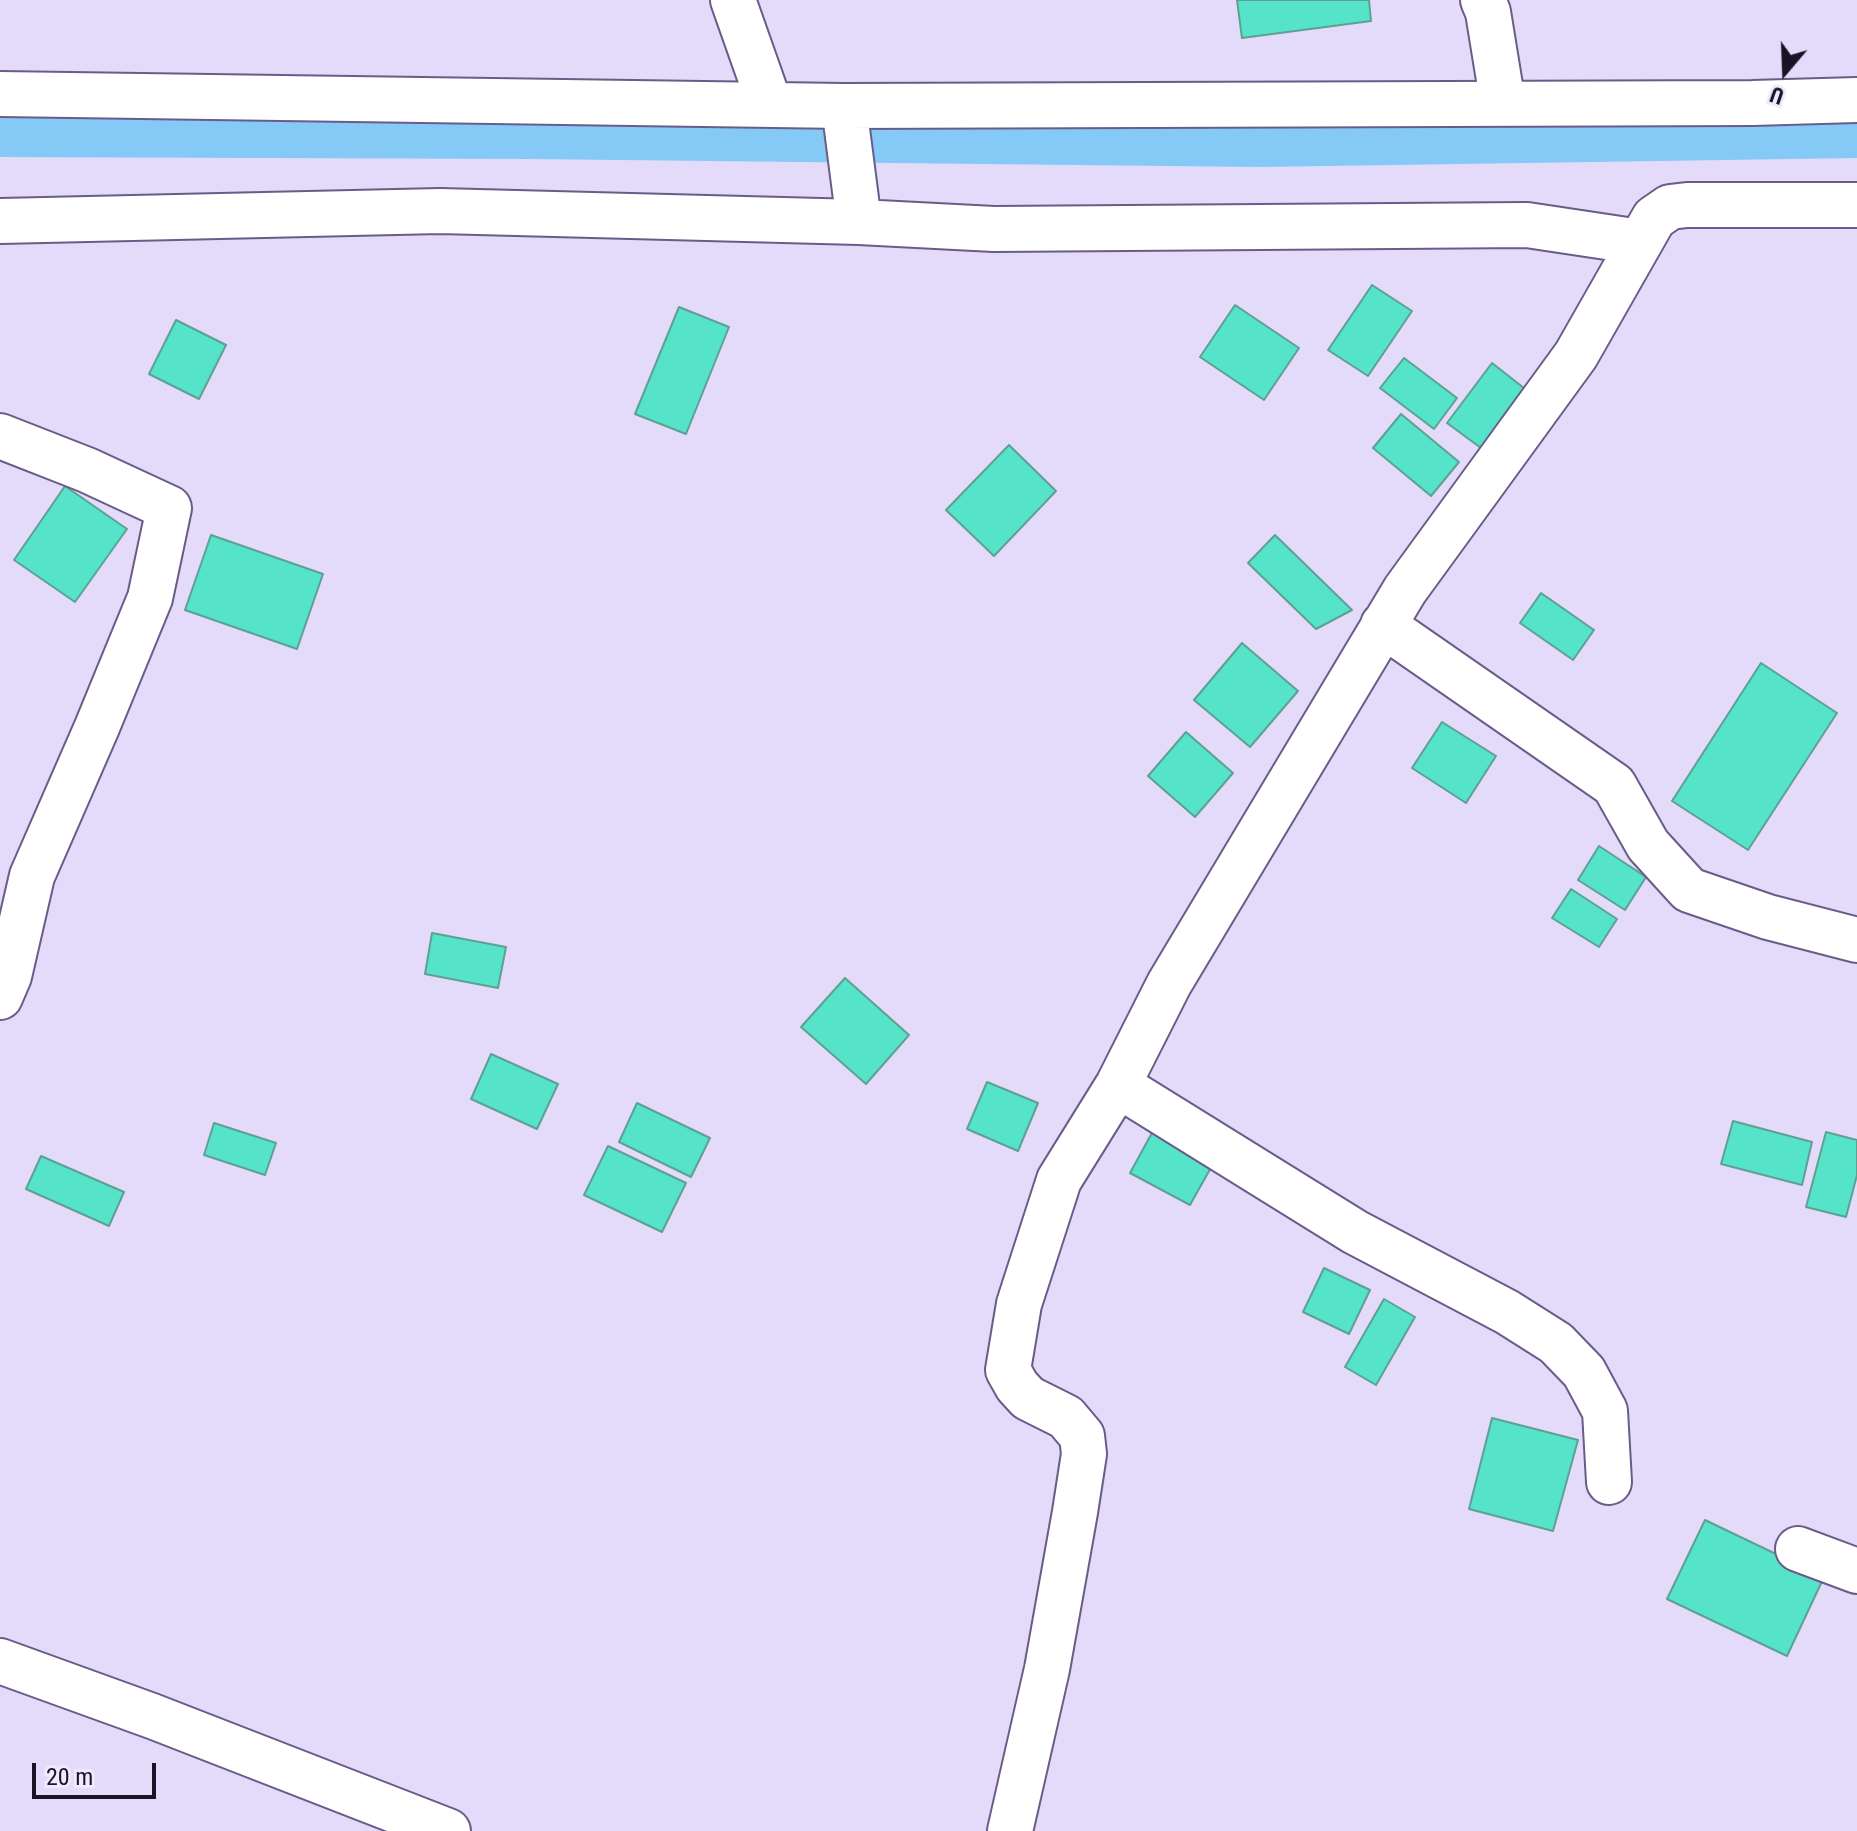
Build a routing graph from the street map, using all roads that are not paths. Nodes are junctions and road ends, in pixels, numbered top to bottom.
1 (733, 0) edge
2 (1483, 0) edge
3 (0, 94) edge
4 (1857, 100) edge
5 (1503, 104) junction
6 (770, 105) junction
7 (845, 112) junction
8 (1857, 205) edge
9 (0, 221) edge
10 (859, 222) junction
11 (1640, 242) junction
12 (0, 436) edge
13 (1383, 625) junction
14 (1857, 940) edge
15 (0, 997) edge
16 (1118, 1085) junction
17 (1609, 1482) dead end
18 (1798, 1549) dead end
19 (1857, 1571) edge
20 (0, 1661) edge
21 (448, 1831) edge
22 (1010, 1831) edge

1 - 6 street
2 - 5 street
3 - 6 street
4 - 5 street
5 - 7 street
6 - 7 street
7 - 10 street
8 - 11 street
9 - 10 street
10 - 11 street
11 - 13 street
12 - 15 street
13 - 14 street
13 - 16 street
16 - 17 street
16 - 22 street
18 - 19 street
20 - 21 street

